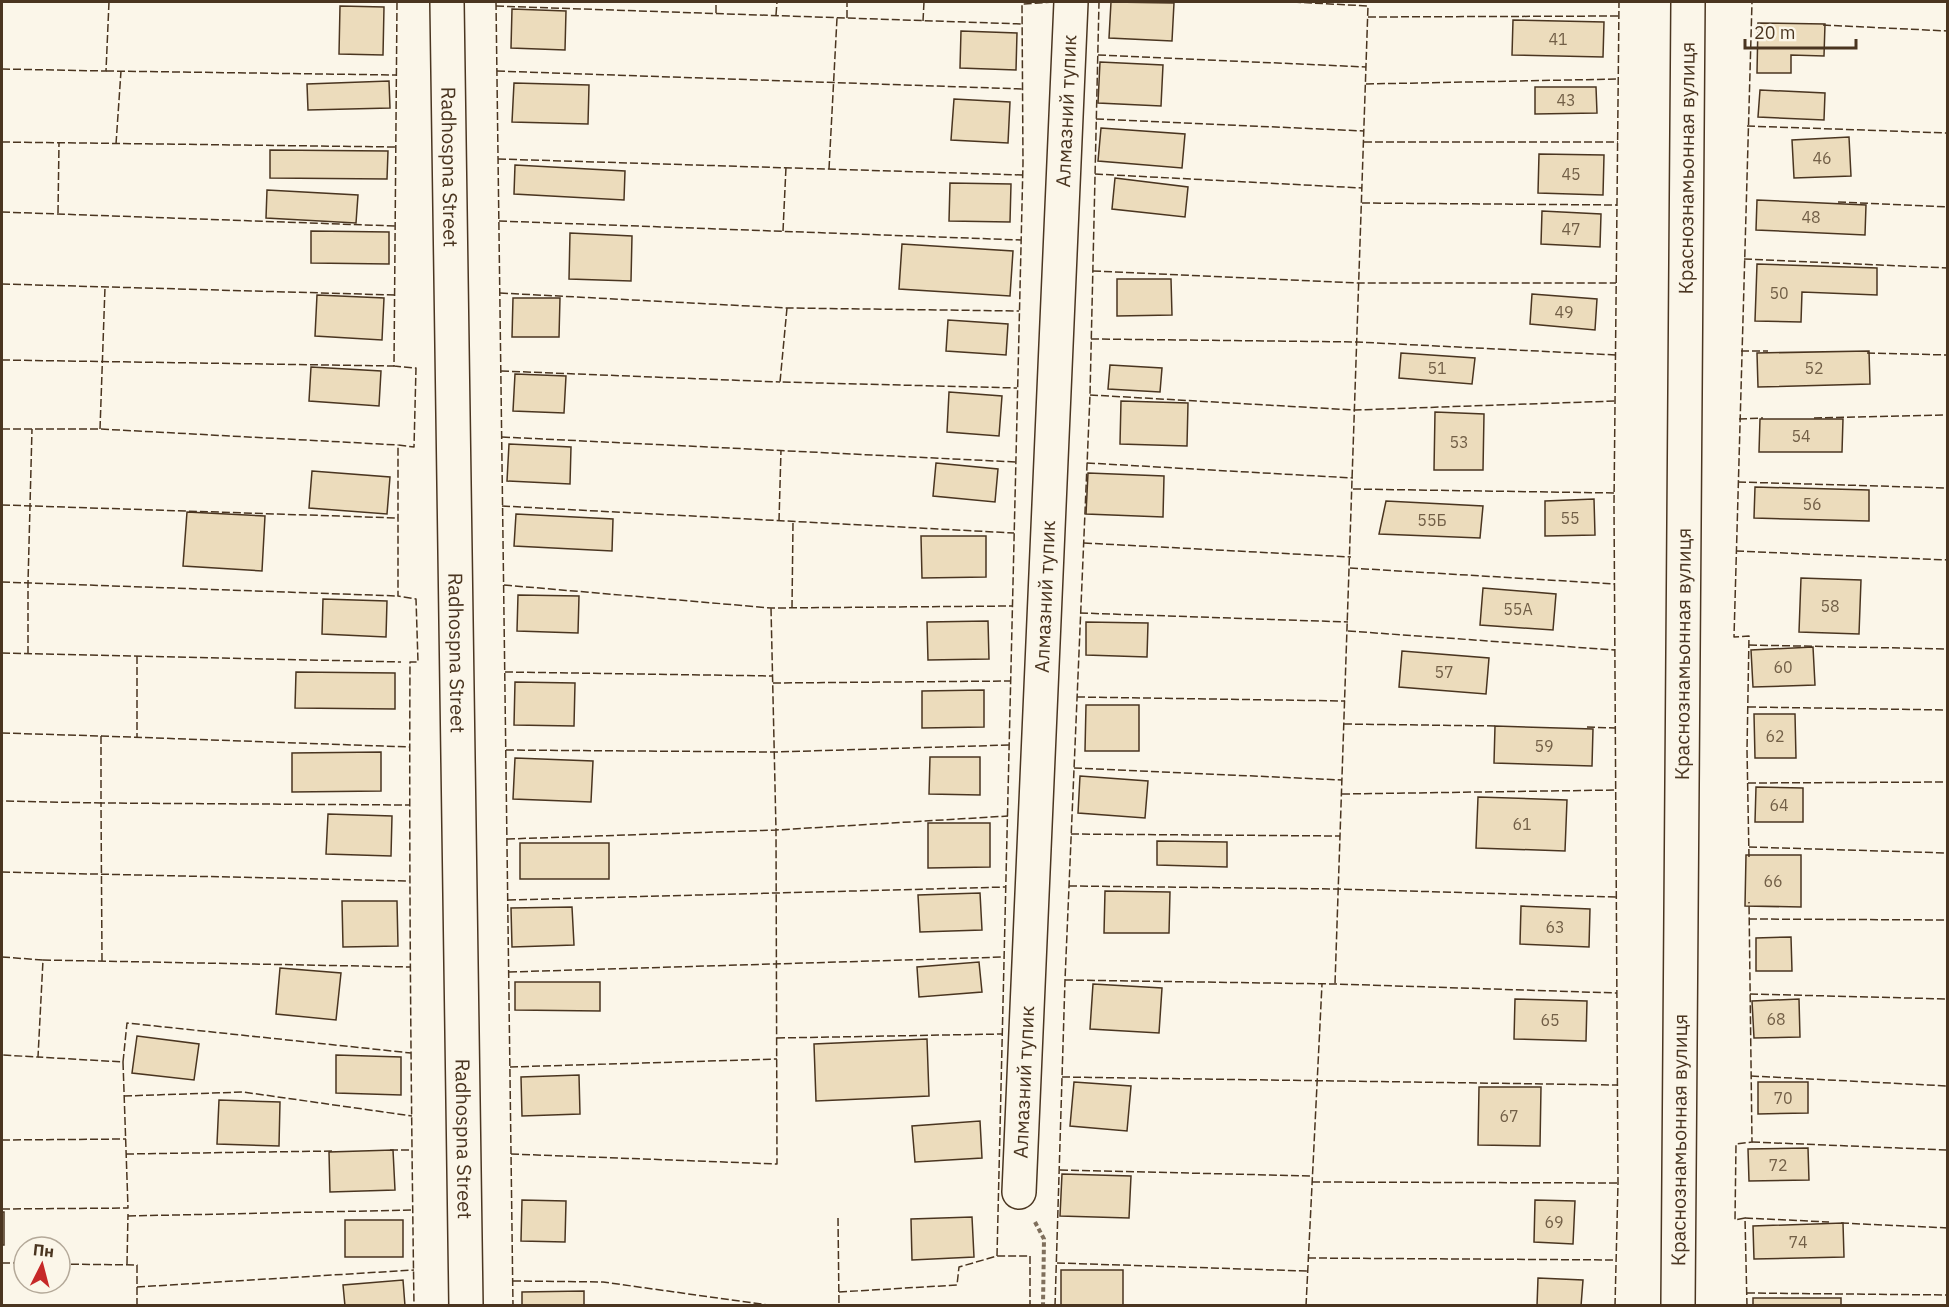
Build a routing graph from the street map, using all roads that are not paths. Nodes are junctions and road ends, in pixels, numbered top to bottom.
1 (447, 2) edge
2 (1071, 2) edge
3 (1688, 2) edge
4 (1019, 1192) road end
5 (466, 1305) edge
6 (1678, 1305) edge

1 - 5 street, Radhospna Street
2 - 4 street, Алмазний тупик
3 - 6 street, Краснознамьонная вулиця

